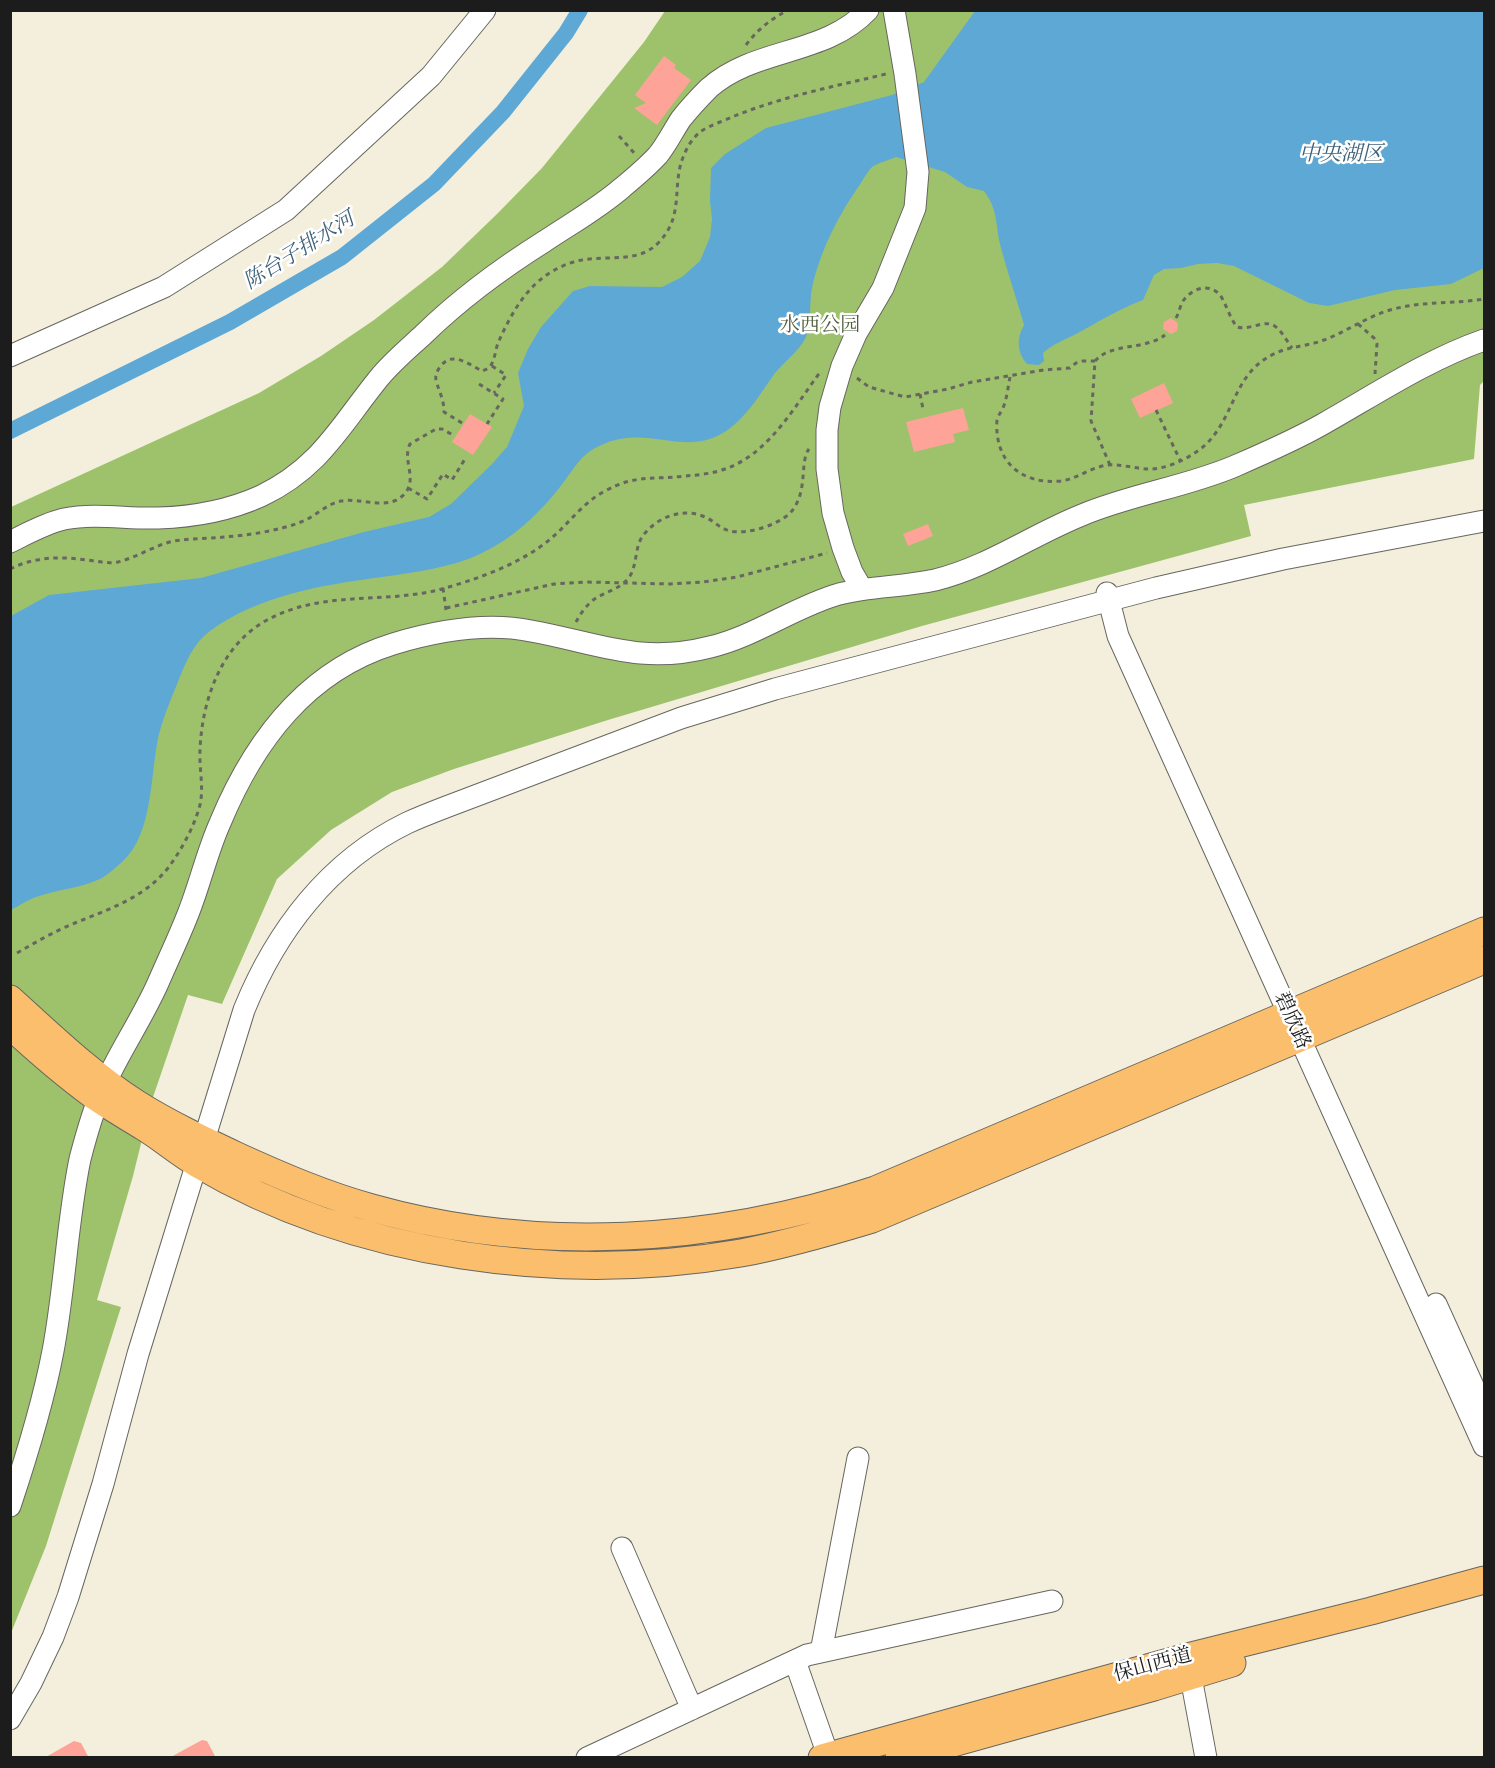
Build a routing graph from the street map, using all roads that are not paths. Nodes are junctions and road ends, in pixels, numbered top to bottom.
1 (485, 10) edge
2 (868, 10) edge
3 (894, 10) edge
4 (1485, 340) edge
5 (10, 356) edge
6 (1485, 512) edge
7 (1485, 520) edge
8 (10, 542) edge
9 (862, 590) junction
10 (1112, 595) junction
11 (1485, 931) edge
12 (1485, 960) edge
13 (10, 999) edge
14 (1293, 1012) junction
15 (10, 1025) edge
16 (1305, 1037) junction
17 (102, 1090) junction
18 (197, 1149) junction
19 (1485, 1410) edge
20 (1485, 1446) edge
21 (858, 1458) dead end
22 (10, 1506) edge
23 (622, 1548) dead end
24 (1485, 1580) edge
25 (1485, 1598) edge
26 (1052, 1601) dead end
27 (821, 1652) junction
28 (795, 1661) junction
29 (1189, 1666) junction
30 (10, 1703) edge
31 (692, 1708) junction
32 (10, 1719) edge
33 (826, 1757) edge
34 (587, 1758) edge
35 (899, 1758) edge
36 (1206, 1758) edge

1 - 5 street
2 - 8 street
3 - 9 street
4 - 9 street
6 - 10 street
7 - 10 street
9 - 17 street
10 - 14 street, 碧欣路
10 - 18 street
11 - 14 main road
12 - 16 main road
13 - 17 main road
14 - 16 street, 碧欣路
14 - 18 main road
15 - 17 main road
16 - 18 main road
16 - 19 street, 碧欣路
16 - 20 street, 碧欣路
17 - 18 main road
17 - 22 street
18 - 30 street
18 - 32 street
21 - 27 street
23 - 31 street
24 - 29 main road, 保山西道
25 - 29 main road, 保山西道
26 - 27 street
27 - 28 street
28 - 31 street
28 - 33 street
29 - 33 main road, 保山西道
29 - 35 main road, 保山西道
29 - 36 street
31 - 34 street

